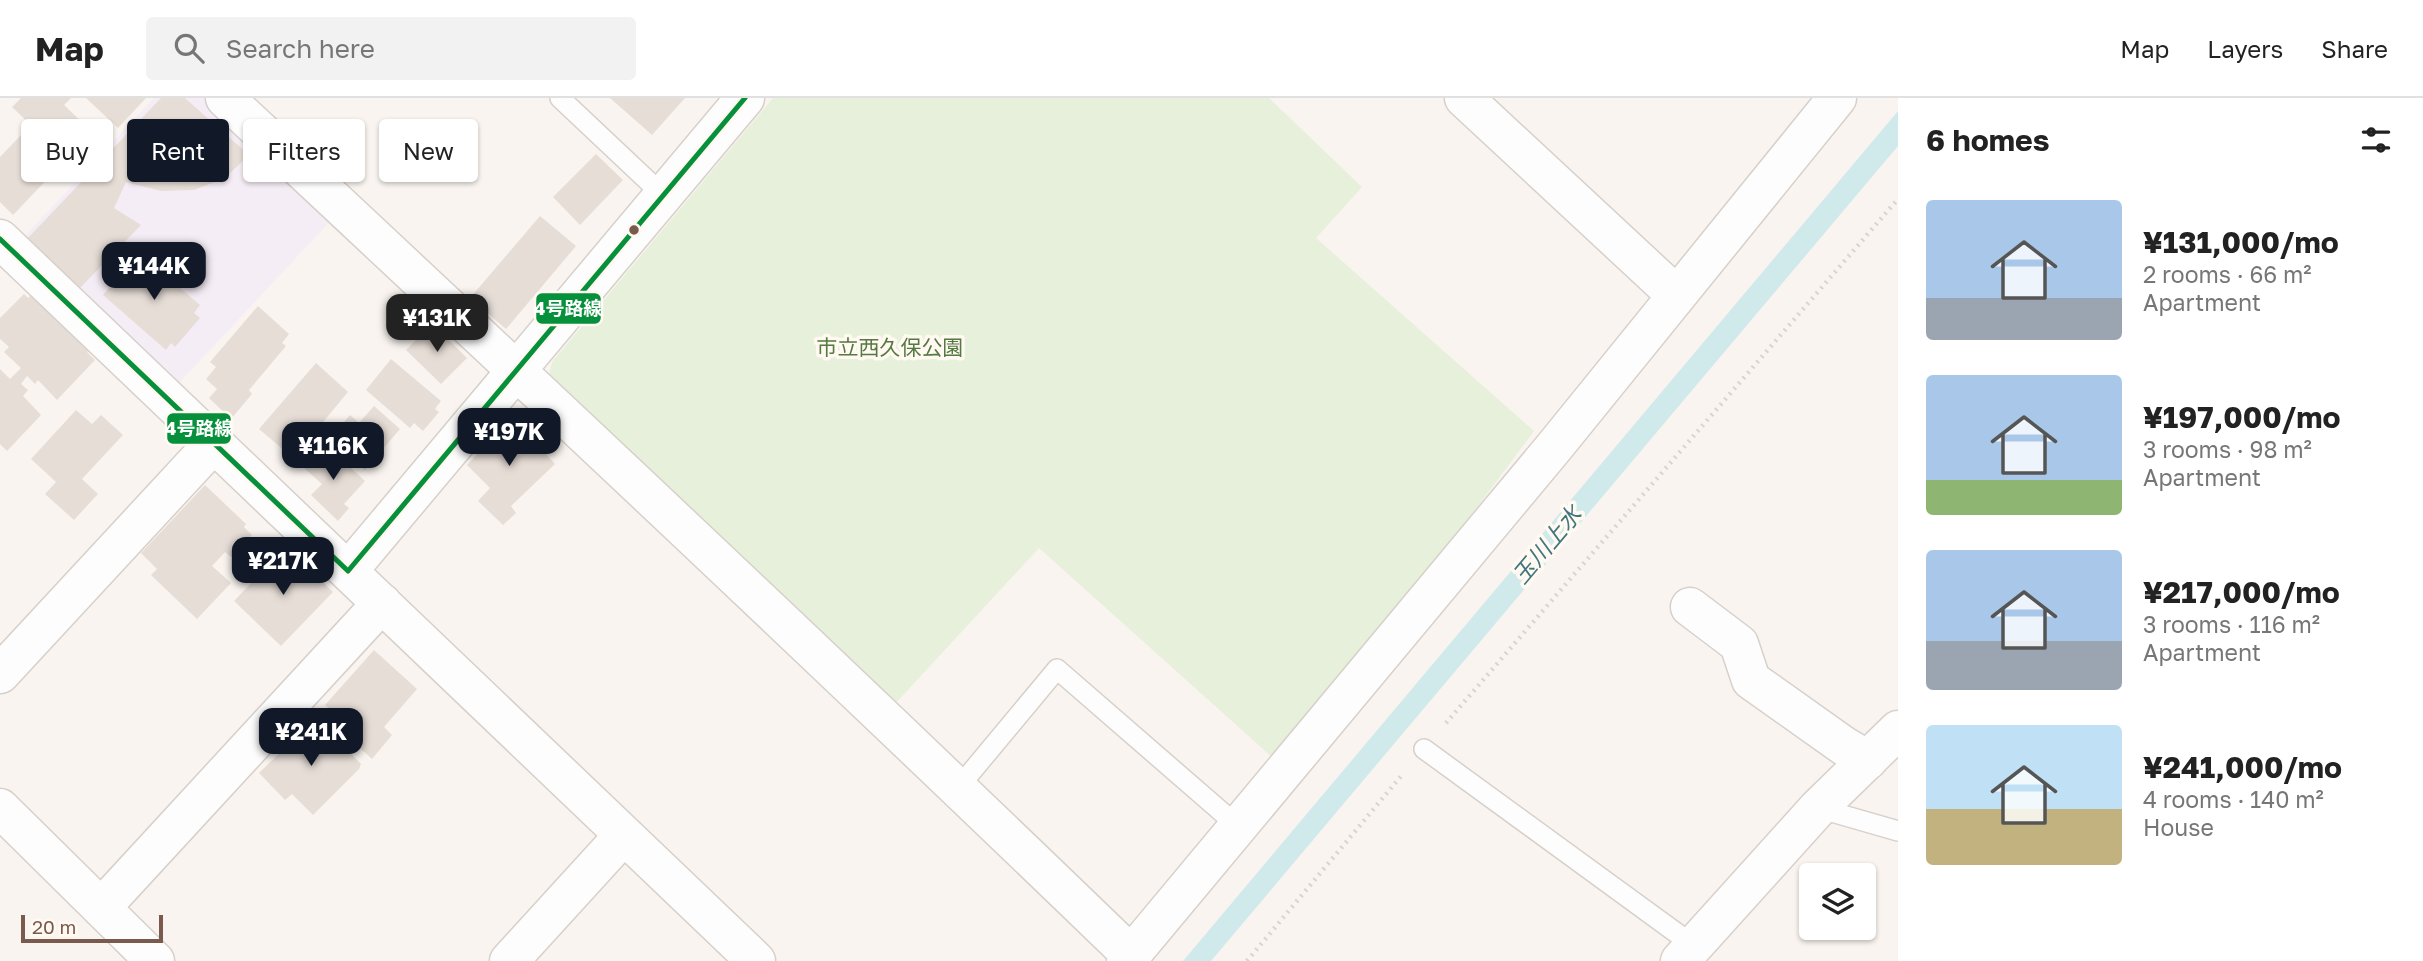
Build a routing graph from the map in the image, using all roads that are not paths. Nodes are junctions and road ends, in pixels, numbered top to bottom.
1 (225, 98) edge
2 (560, 98) edge
3 (745, 98) edge
4 (1464, 98) edge
5 (1837, 98) edge
6 (664, 196) junction
7 (0, 239) edge
8 (1676, 295) junction
9 (516, 370) junction
10 (215, 443) junction
11 (348, 571) junction
12 (382, 603) junction
13 (1690, 607) dead end
14 (0, 674) edge
15 (1898, 730) edge
16 (1423, 749) road end
17 (1868, 760) junction
18 (958, 788) junction
19 (0, 808) edge
20 (1818, 808) junction
21 (1240, 827) junction
22 (1898, 831) edge
23 (624, 835) junction
24 (101, 908) junction
25 (1687, 953) edge
26 (1129, 958) edge
27 (155, 961) edge
28 (509, 961) edge
29 (756, 961) edge

1 - 9 street
2 - 6 lane
3 - 6 street
4 - 8 street
5 - 8 street
6 - 9 street
7 - 10 street
8 - 21 street
9 - 11 street
9 - 18 street
10 - 11 street
10 - 14 street
11 - 12 street
12 - 23 street
12 - 24 street
13 - 17 street
15 - 17 street
16 - 25 lane
17 - 20 street
18 - 21 lane
18 - 26 street
19 - 24 street
20 - 22 lane
20 - 25 street
21 - 26 street
23 - 28 street
23 - 29 street
24 - 27 street

